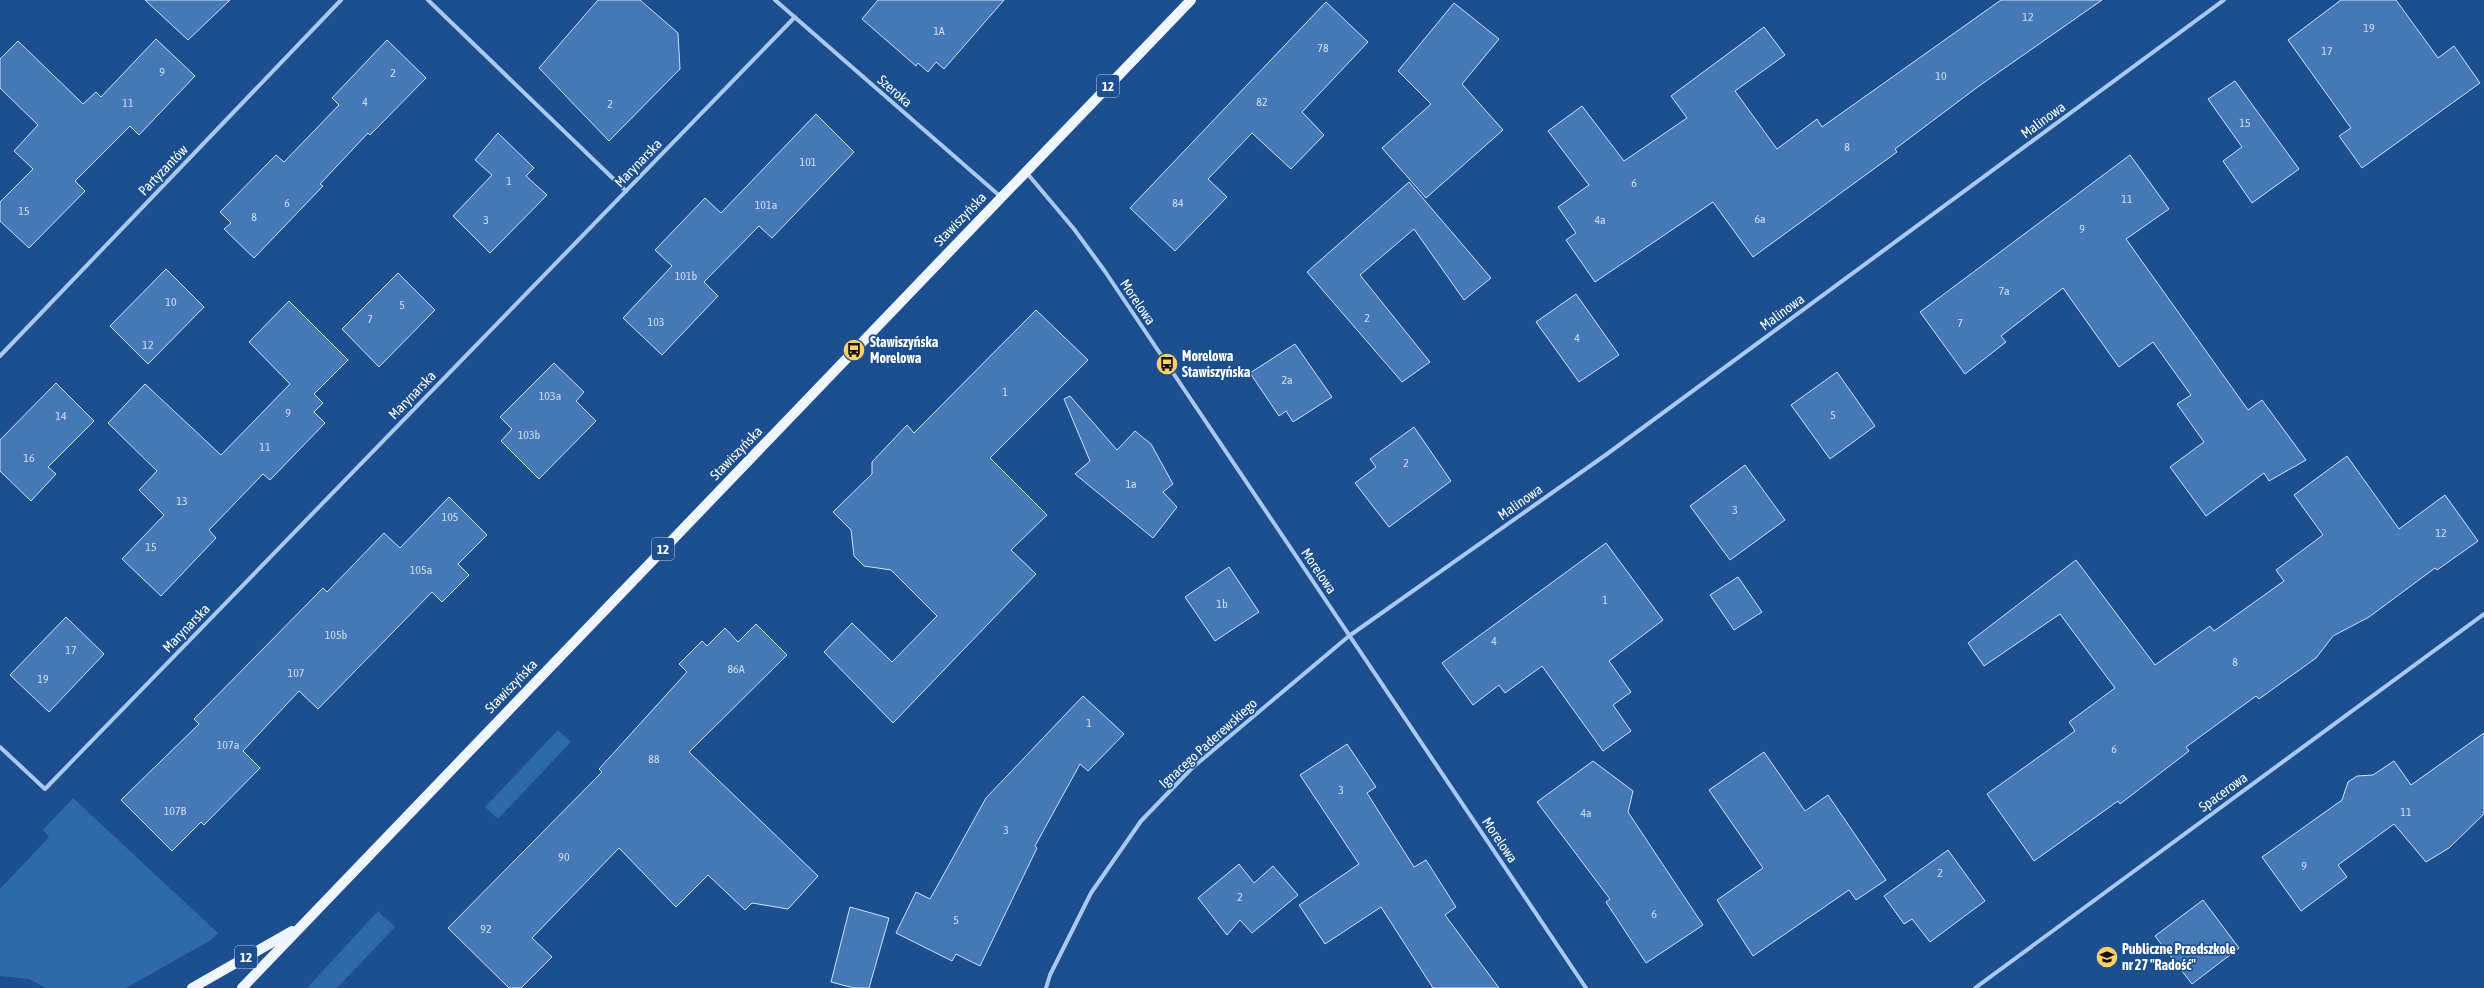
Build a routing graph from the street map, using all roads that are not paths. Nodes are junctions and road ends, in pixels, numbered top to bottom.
1 (341, 0) edge
2 (428, 0) edge
3 (775, 0) edge
4 (1191, 0) edge
5 (2224, 0) edge
6 (795, 18) junction
7 (1025, 172) junction
8 (626, 191) junction
9 (1001, 198) junction
10 (0, 356) edge
11 (2484, 614) edge
12 (1349, 636) junction
13 (0, 747) edge
14 (300, 926) junction
15 (192, 988) edge
16 (242, 988) edge
17 (1046, 988) edge
18 (1586, 988) edge
19 (1975, 988) edge

1 - 10 street, Partyzantów
2 - 8 street
3 - 6 street, Szeroka
4 - 7 main road, Stawiszyńska / 12
5 - 12 street, Malinowa
6 - 8 street, Marynarska
6 - 9 street, Szeroka
7 - 9 main road, Stawiszyńska / 12
7 - 12 street, Morelowa
8 - 13 street, Marynarska
9 - 14 main road, Stawiszyńska / 12
11 - 19 street, Spacerowa
12 - 17 street, Ignacego Paderewskiego
12 - 18 street, Morelowa
14 - 15 main road, 12
14 - 16 main road, 12

